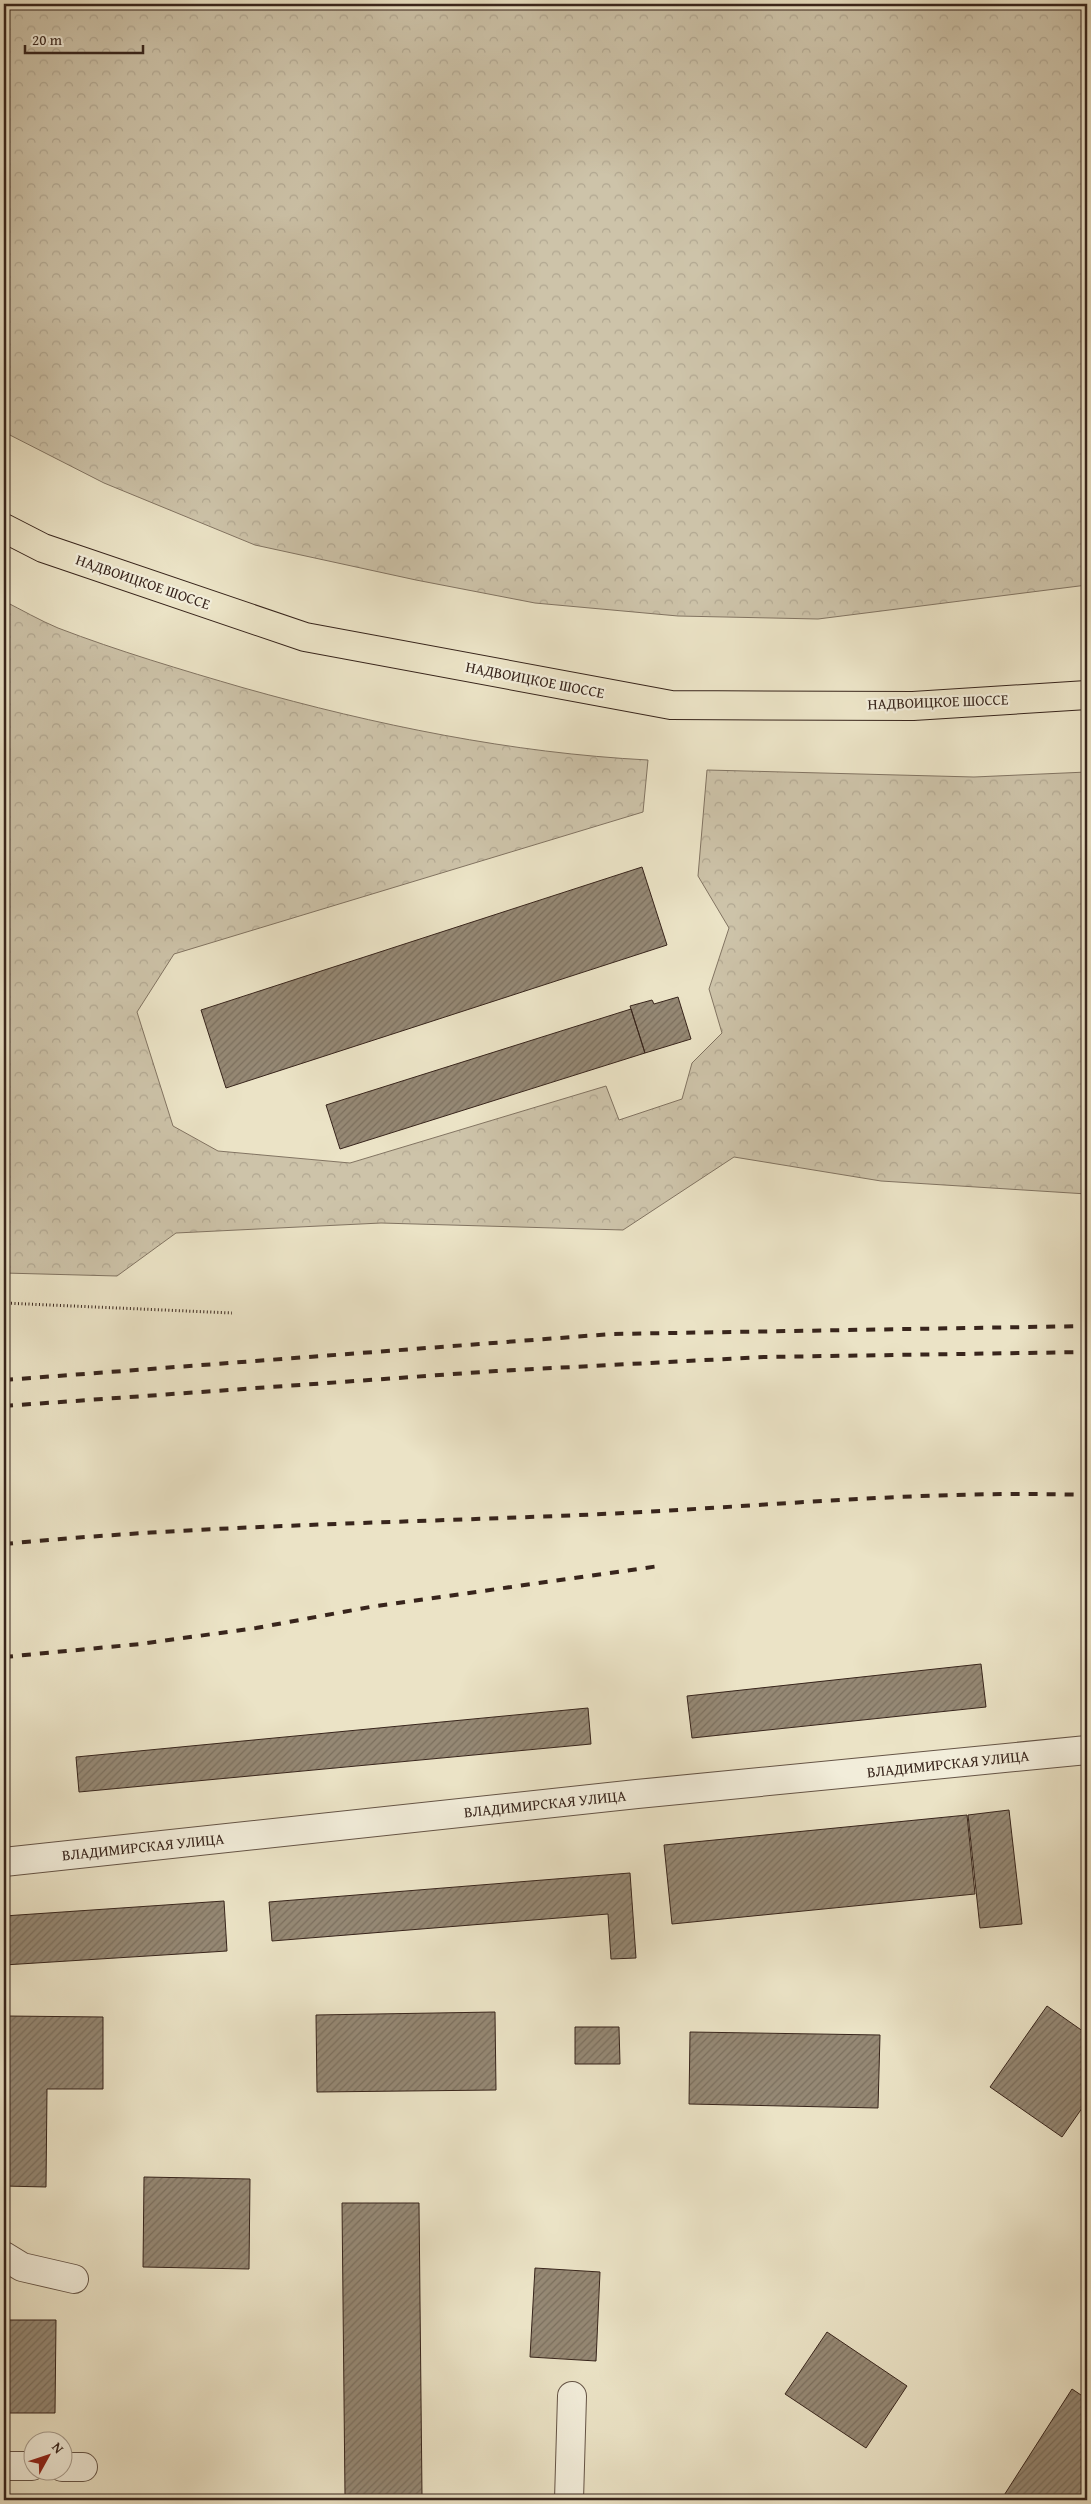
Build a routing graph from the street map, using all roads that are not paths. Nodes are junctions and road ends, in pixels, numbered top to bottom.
1 (4, 528) edge
2 (1087, 695) edge
3 (1087, 1750) edge
4 (4, 1862) edge
5 (4, 2256) edge
6 (74, 2279) dead end
7 (572, 2396) dead end
8 (4, 2466) edge
9 (22, 2466) edge
10 (569, 2500) edge

1 - 2 main road, НАДВОИЦКОЕ ШОССЕ
3 - 4 street, ВЛАДИМИРСКАЯ УЛИЦА
5 - 6 street
7 - 10 street
8 - 9 street

